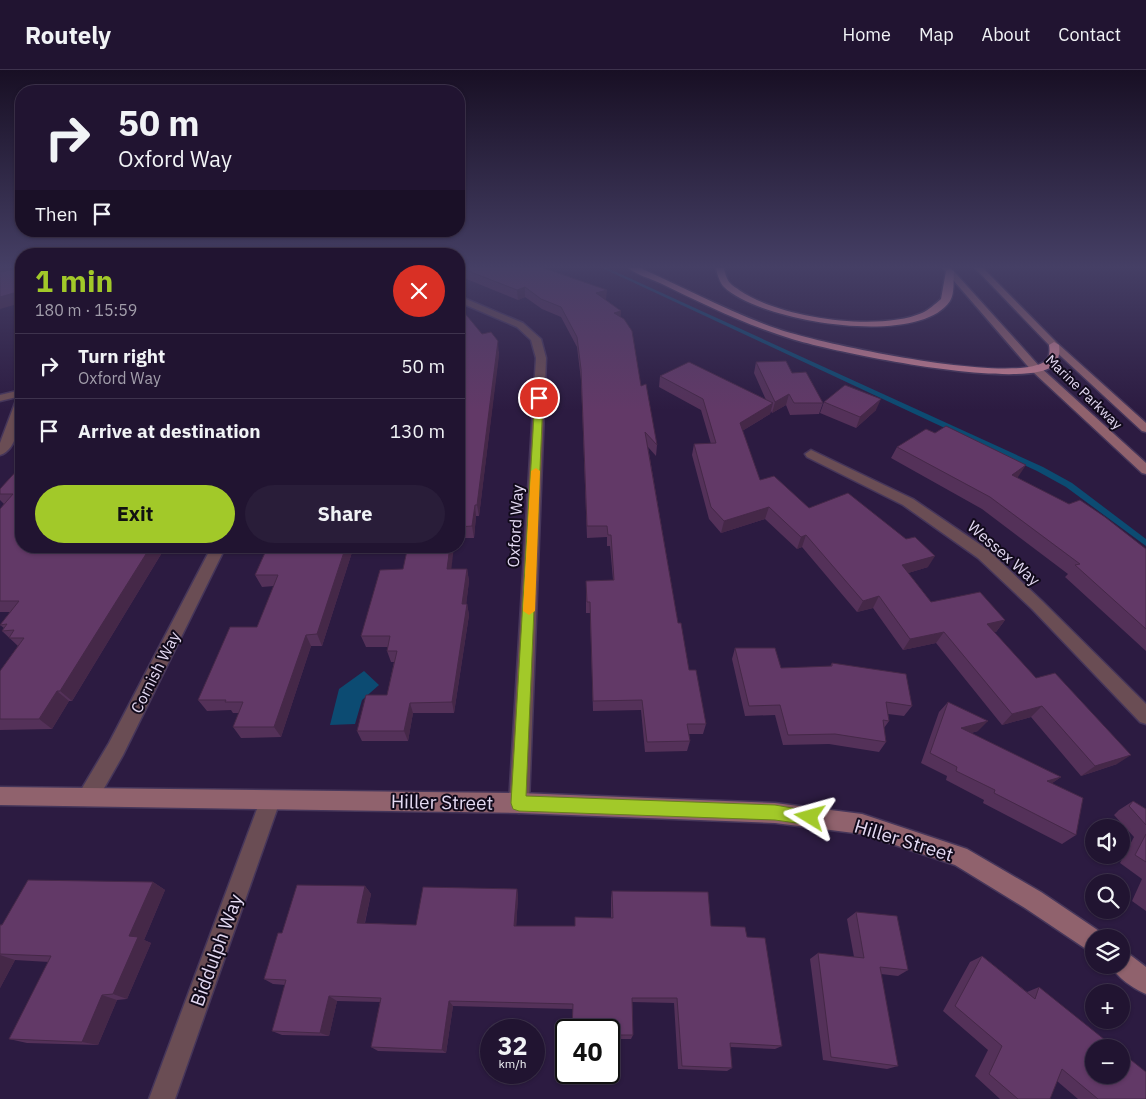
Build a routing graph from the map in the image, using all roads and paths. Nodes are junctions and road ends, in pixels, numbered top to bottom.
1 (493, 314) edge
2 (731, 314) edge
3 (789, 314) edge
4 (925, 314) edge
5 (988, 314) edge
6 (1024, 314) edge
7 (1054, 345) junction
8 (1036, 369) junction
9 (15, 394) edge
10 (0, 398) edge
11 (15, 420) edge
12 (1146, 429) edge
13 (0, 451) edge
14 (811, 454) dead end
15 (1146, 470) edge
16 (215, 553) edge
17 (1146, 716) edge
18 (0, 796) edge
19 (88, 797) junction
20 (270, 801) junction
21 (519, 803) junction
22 (1085, 935) edge
23 (1130, 969) edge
24 (1146, 982) edge
25 (162, 1099) edge

1 - 21 street, Oxford Way
2 - 8 highway
3 - 4 highway
5 - 8 main road, Marine Parkway
6 - 7 main road, Marine Parkway
7 - 8 highway
7 - 12 main road, Marine Parkway
8 - 15 main road, Marine Parkway
9 - 10 street
11 - 13 street
14 - 17 street, Wessex Way
16 - 19 street, Cornish Way
18 - 19 main road, Hiller Street
19 - 20 main road, Hiller Street
20 - 21 main road, Hiller Street
20 - 25 street, Biddulph Way
21 - 22 main road, Hiller Street
23 - 24 main road

